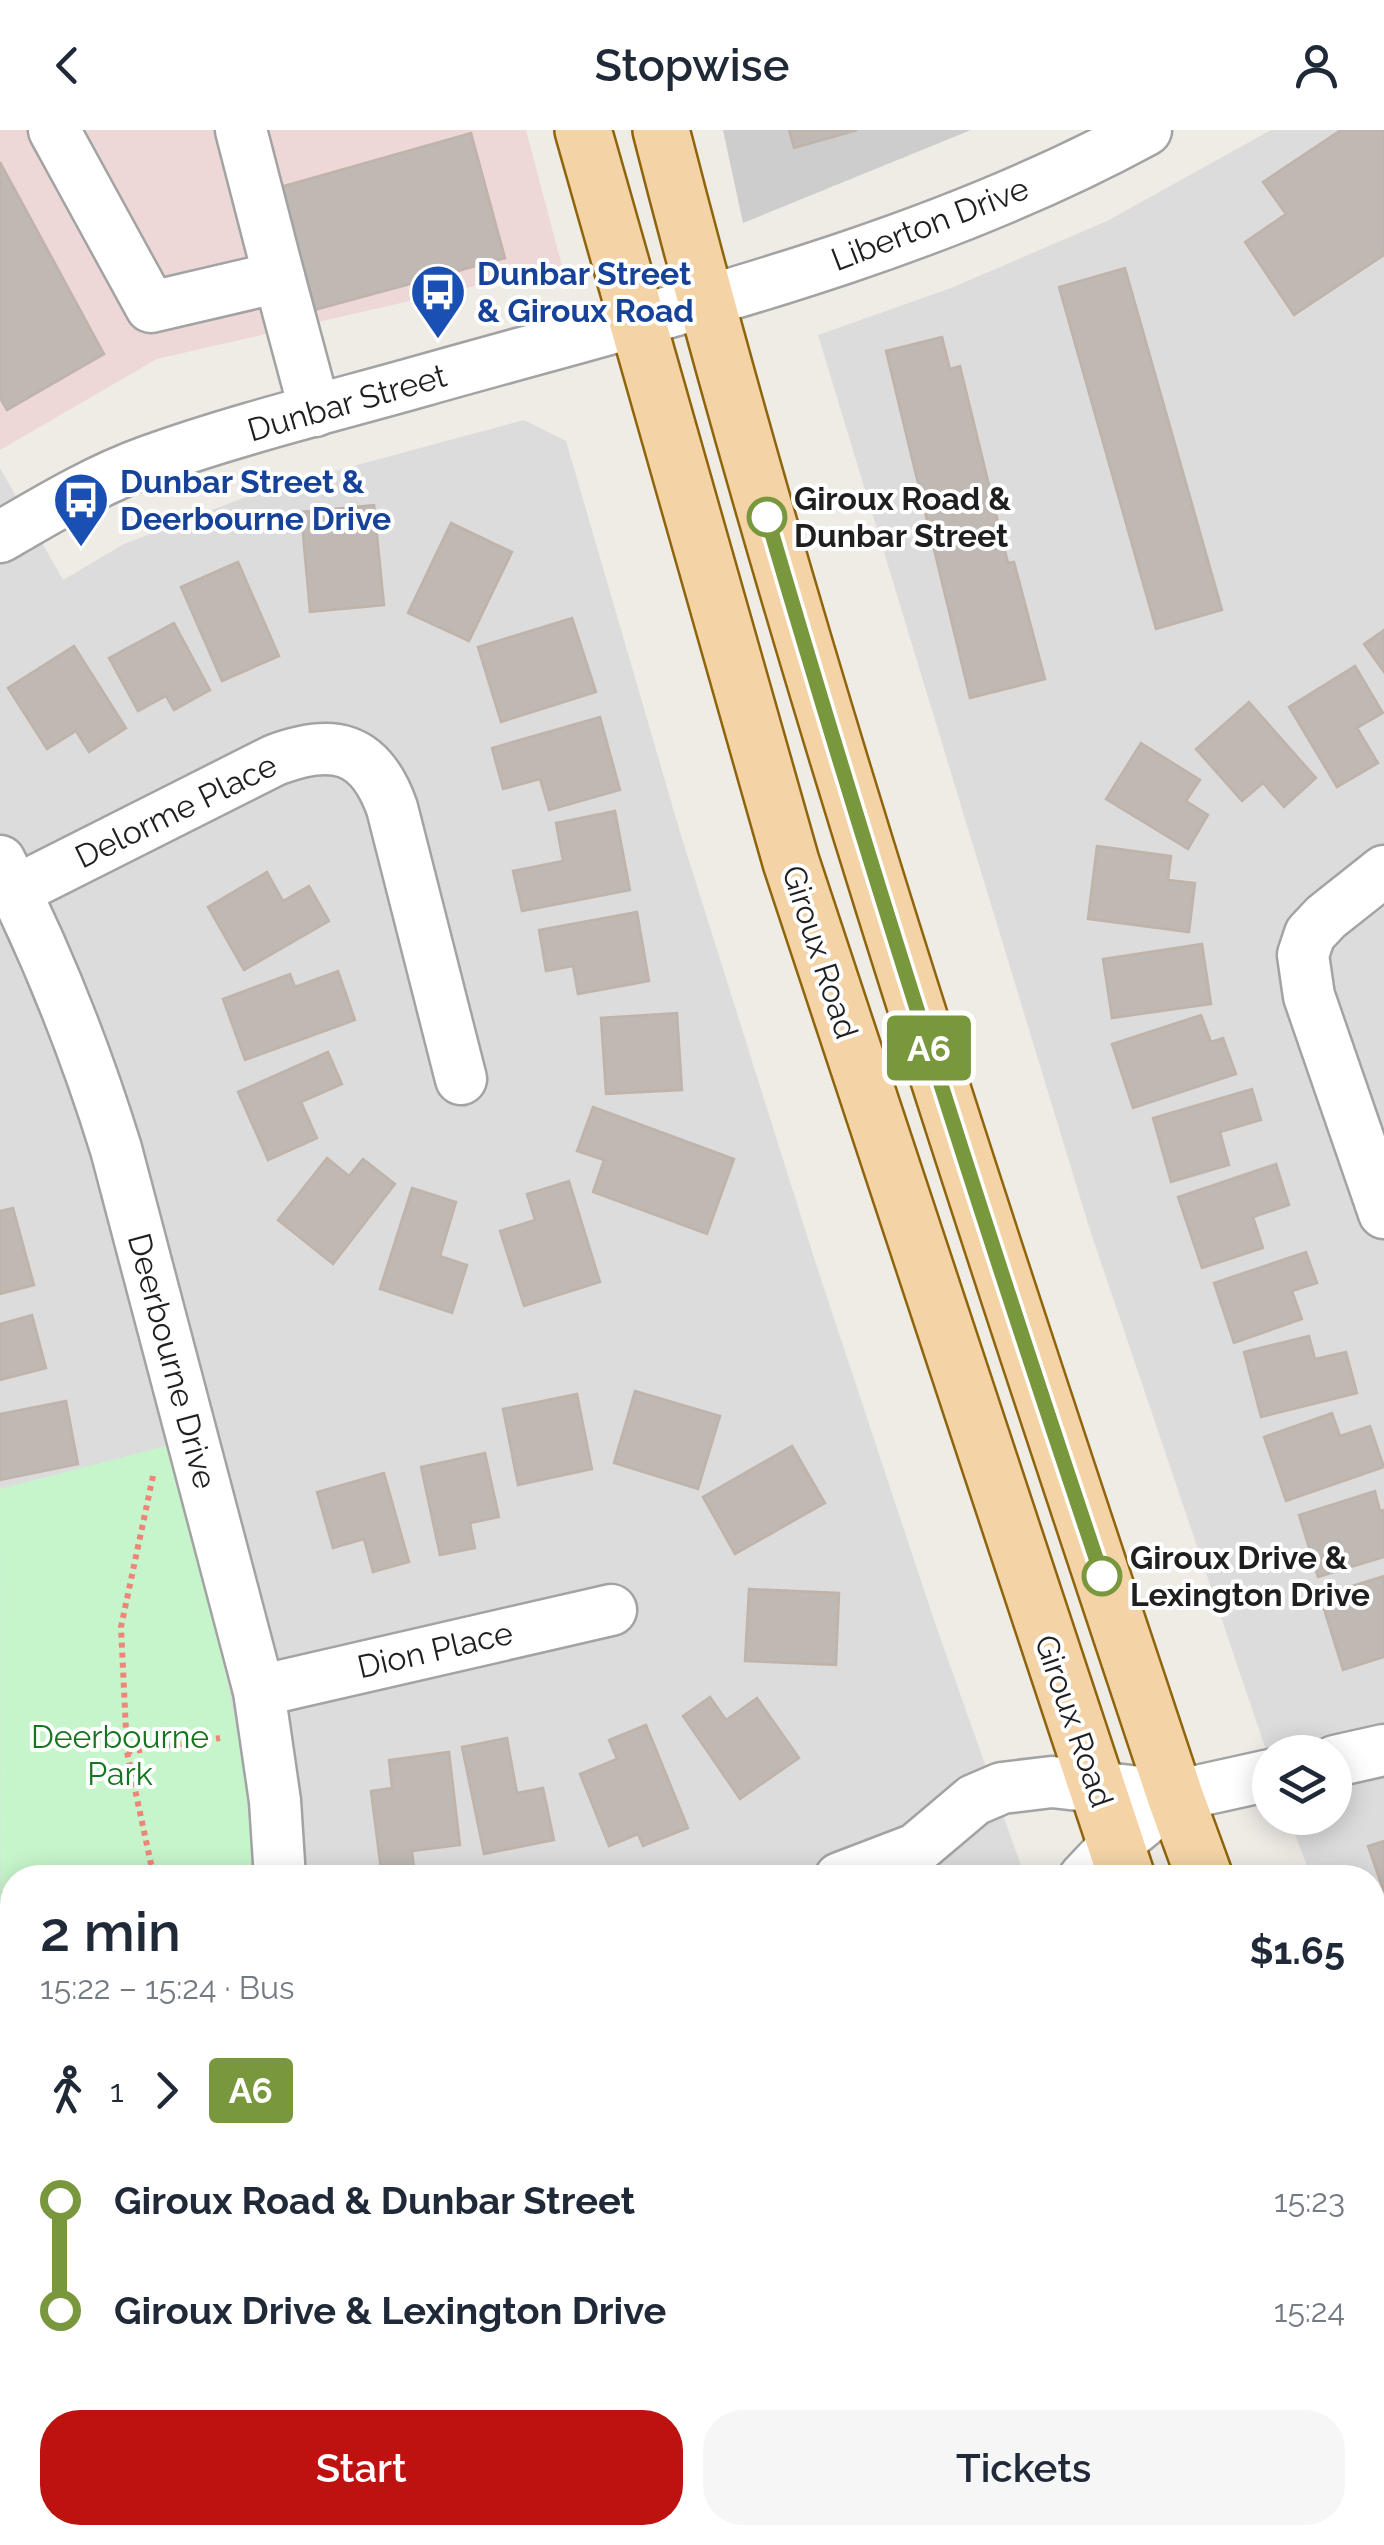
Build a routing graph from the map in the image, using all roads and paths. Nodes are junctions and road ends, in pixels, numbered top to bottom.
1 (54, 130) edge
2 (240, 130) edge
3 (583, 130) edge
4 (661, 130) edge
5 (1146, 130) edge
6 (279, 278) junction
7 (706, 301) junction
8 (635, 320) junction
9 (315, 410) junction
10 (0, 536) edge
11 (1384, 871) edge
12 (8, 876) edge
13 (461, 1078) dead end
14 (1384, 1213) edge
15 (153, 1476) dead end
16 (611, 1610) dead end
17 (259, 1691) junction
18 (234, 1736) dead end
19 (1384, 1750) edge
20 (128, 1752) junction
21 (1352, 1757) edge
22 (1252, 1780) edge
23 (1094, 1786) junction
24 (1175, 1796) junction
25 (151, 1865) edge
26 (279, 1865) edge
27 (874, 1865) edge
28 (1109, 1865) edge
29 (1110, 1865) edge
30 (1200, 1865) edge

1 - 6 street
2 - 6 street
3 - 8 main road, Giroux Road
4 - 7 main road
5 - 7 street, Liberton Drive
6 - 9 street
7 - 8 street, Dunbar Street
7 - 24 main road
8 - 9 street, Dunbar Street
8 - 23 main road, Giroux Road
9 - 10 street, Dunbar Street
11 - 14 street
12 - 13 street, Delorme Place
12 - 17 street, Deerbourne Drive
15 - 20 path
16 - 17 street, Dion Place
17 - 26 street, Deerbourne Drive
18 - 20 path
19 - 21 street
20 - 25 path
22 - 24 street
23 - 24 street
23 - 27 street
23 - 28 main road, Giroux Road
24 - 29 street
24 - 30 main road

